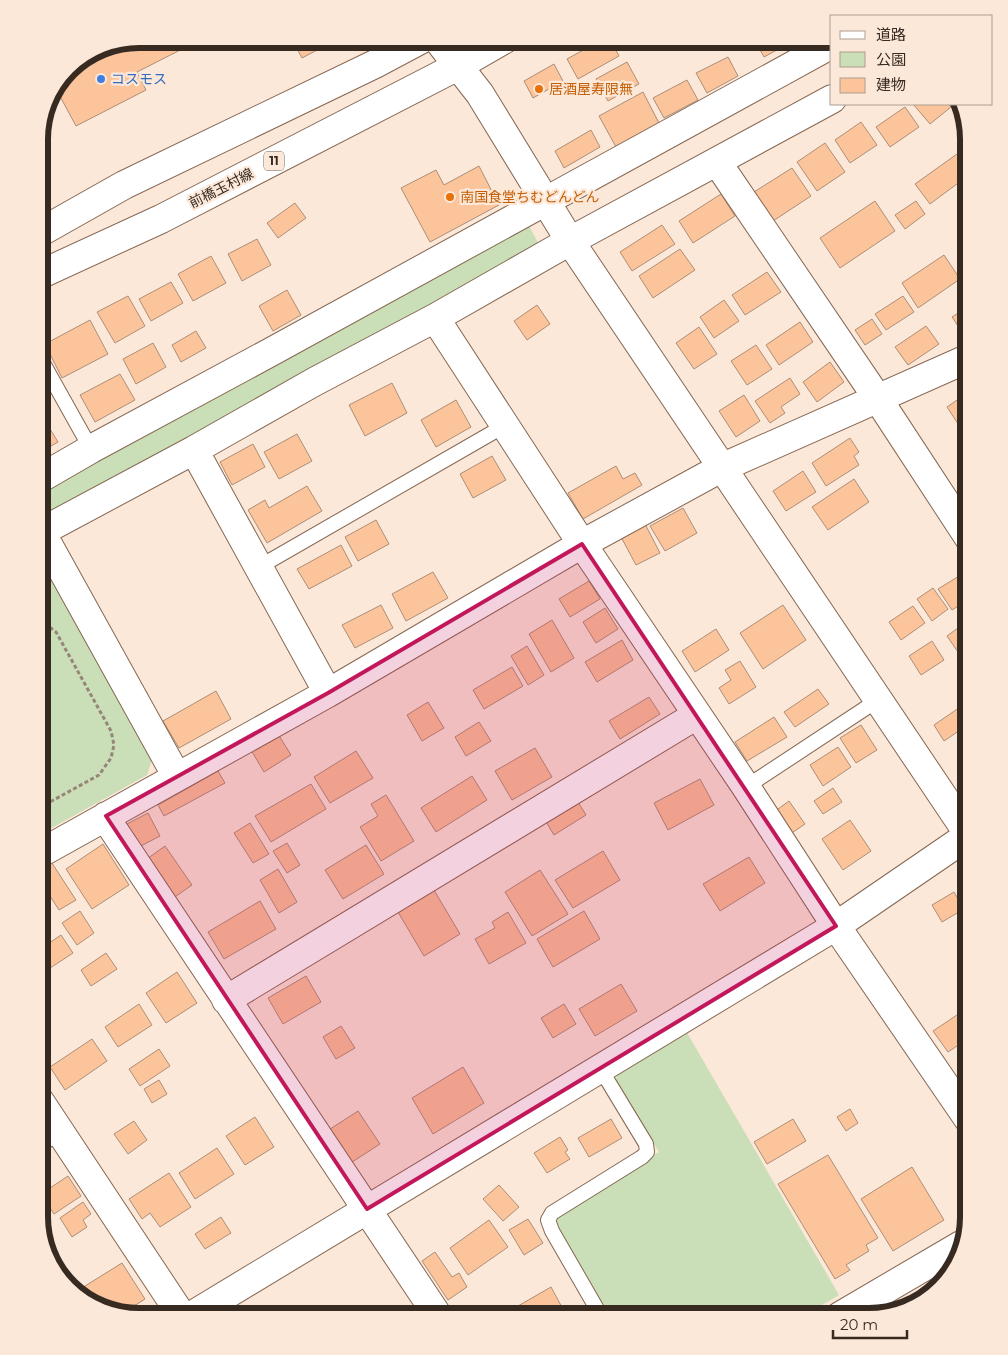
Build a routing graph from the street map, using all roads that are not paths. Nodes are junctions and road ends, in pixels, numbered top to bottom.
1 (405, 48) edge
2 (444, 48) edge
3 (489, 48) edge
4 (825, 48) edge
5 (458, 66) junction
6 (830, 100) edge
7 (717, 162) junction
8 (545, 202) junction
9 (48, 228) edge
10 (570, 241) junction
11 (48, 271) edge
12 (435, 318) junction
13 (960, 362) edge
14 (48, 372) edge
15 (878, 399) junction
16 (504, 426) junction
17 (90, 449) junction
18 (194, 450) junction
19 (721, 468) junction
20 (48, 474) edge
21 (960, 524) edge
22 (48, 527) edge
23 (582, 544) junction
24 (48, 545) edge
25 (259, 567) junction
26 (328, 693) junction
27 (881, 698) junction
28 (697, 715) junction
29 (178, 777) junction
30 (746, 787) junction
31 (106, 816) junction
32 (960, 821) edge
33 (960, 841) edge
34 (48, 849) edge
35 (836, 926) junction
36 (226, 1000) junction
37 (600, 1068) junction
38 (960, 1107) edge
39 (50, 1139) edge
40 (366, 1209) junction
41 (954, 1249) edge
42 (176, 1308) edge
43 (203, 1308) edge
44 (433, 1308) edge
45 (596, 1308) edge
46 (854, 1308) edge

1 - 9 street
2 - 5 street
3 - 5 street, 前橋玉村線 / 11
4 - 8 street
5 - 8 street
5 - 11 street, 前橋玉村線 / 11
6 - 7 street
7 - 10 street
7 - 15 street
8 - 10 street
8 - 17 street
10 - 12 street
10 - 19 street
12 - 16 street
12 - 18 street
13 - 15 street
14 - 17 lane
15 - 19 street
15 - 21 street
16 - 23 street
16 - 25 lane
17 - 20 street
18 - 22 street
18 - 25 street
19 - 23 street
19 - 27 street
23 - 26 street
23 - 28 street
24 - 29 street
25 - 26 street
26 - 29 street
27 - 30 lane
27 - 32 street
28 - 30 street
28 - 36 street
29 - 31 street
30 - 35 street
31 - 34 street
31 - 36 street
33 - 35 street
35 - 37 street
35 - 38 street
36 - 40 street
37 - 40 street
37 - 45 lane
39 - 42 street
40 - 43 street
40 - 44 street
41 - 46 street

